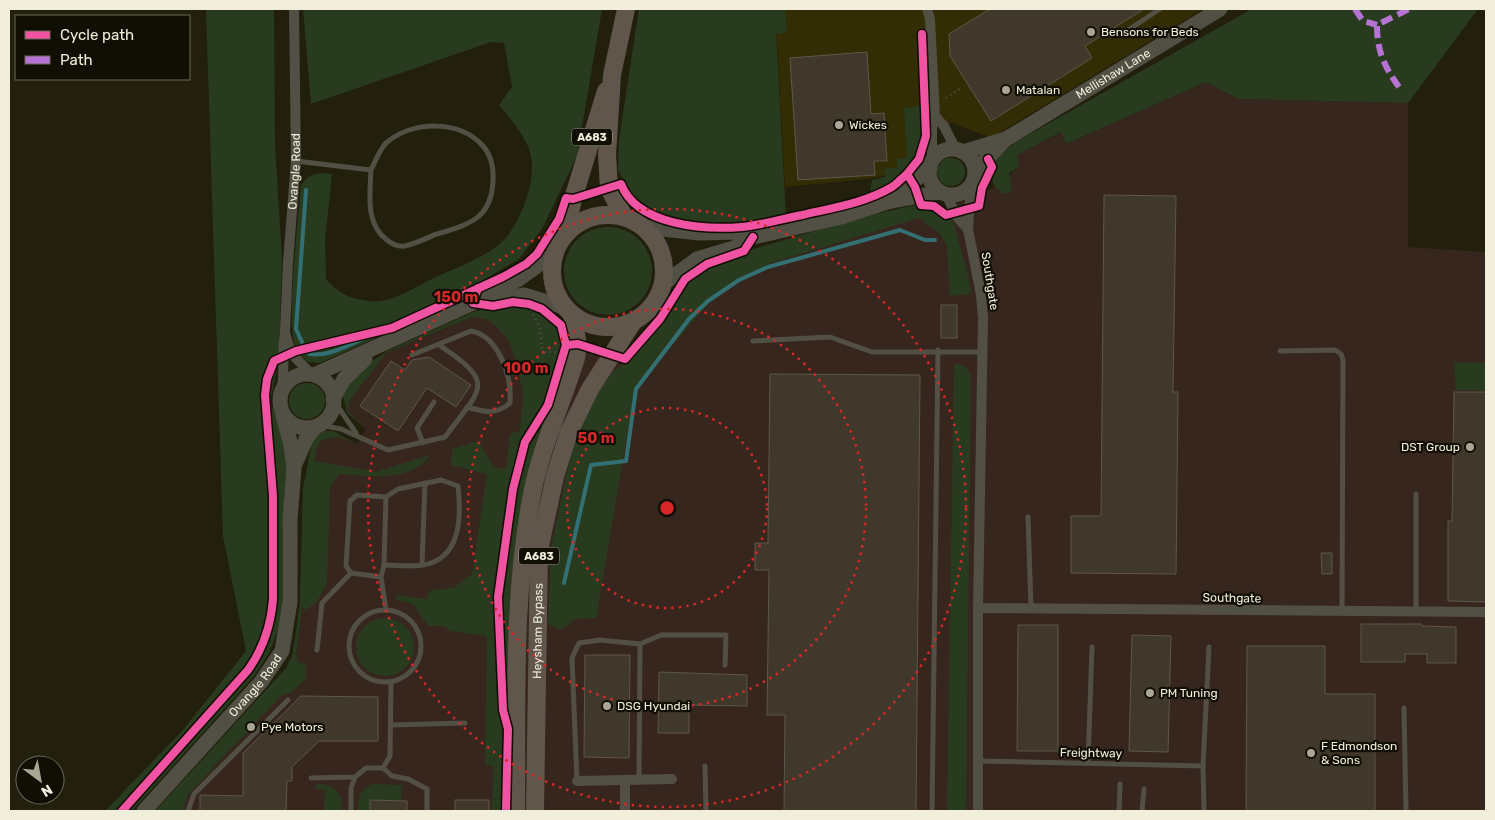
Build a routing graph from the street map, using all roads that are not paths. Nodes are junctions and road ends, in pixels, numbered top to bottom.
1 (294, 9) edge
2 (626, 9) edge
3 (927, 9) edge
4 (1160, 9) edge
5 (1220, 9) edge
6 (1125, 32) dead end
7 (612, 75) junction
8 (935, 116) junction
9 (1006, 139) junction
10 (960, 151) junction
11 (296, 162) junction
12 (931, 165) junction
13 (371, 170) junction
14 (973, 178) junction
15 (943, 193) junction
16 (887, 202) junction
17 (624, 218) junction
18 (643, 227) junction
19 (968, 230) junction
20 (565, 235) junction
21 (754, 237) junction
22 (555, 253) junction
23 (663, 284) junction
24 (473, 303) junction
25 (568, 311) junction
26 (633, 322) junction
27 (285, 332) junction
28 (753, 341) dead end
29 (384, 345) junction
30 (439, 345) junction
31 (938, 350) junction
32 (1280, 350) dead end
33 (982, 352) junction
34 (412, 355) dead end
35 (313, 375) junction
36 (281, 392) junction
37 (333, 400) junction
38 (434, 402) dead end
39 (467, 407) junction
40 (284, 415) junction
41 (318, 426) junction
42 (356, 434) junction
43 (423, 443) junction
44 (294, 468) junction
45 (425, 484) junction
46 (1416, 494) dead end
47 (386, 497) junction
48 (1028, 517) dead end
49 (422, 564) junction
50 (384, 565) junction
51 (351, 573) junction
52 (381, 577) junction
53 (978, 608) junction
54 (1031, 608) junction
55 (386, 610) junction
56 (1342, 612) junction
57 (1416, 612) junction
58 (1486, 612) edge
59 (640, 644) junction
60 (1092, 647) dead end
61 (1209, 647) dead end
62 (317, 650) dead end
63 (724, 665) dead end
64 (391, 682) junction
65 (288, 700) dead end
66 (1404, 708) dead end
67 (465, 723) dead end
68 (391, 725) junction
69 (979, 761) junction
70 (1088, 763) junction
71 (705, 766) dead end
72 (1203, 766) junction
73 (383, 768) junction
74 (355, 777) junction
75 (311, 778) dead end
76 (672, 779) dead end
77 (639, 780) junction
78 (577, 781) joint
79 (626, 781) junction
80 (1120, 784) dead end
81 (1144, 789) dead end
82 (144, 811) edge
83 (188, 811) edge
84 (351, 811) edge
85 (427, 811) edge
86 (516, 811) edge
87 (535, 811) edge
88 (625, 811) edge
89 (706, 811) edge
90 (932, 811) edge
91 (978, 811) edge
92 (1119, 811) edge
93 (1142, 811) edge
94 (1204, 811) edge
95 (1406, 811) edge

1 - 11 street, Ovangle Road
2 - 7 highway, A683
3 - 8 street
4 - 6 lane
5 - 9 main road, Mellishaw Lane
7 - 17 highway, A683
7 - 20 highway, A683
8 - 10 street
8 - 12 street
9 - 10 main road, Mellishaw Lane
9 - 14 main road, Mellishaw Lane
10 - 12 main road
10 - 14 main road
11 - 13 lane
11 - 27 street, Ovangle Road
12 - 15 main road
12 - 16 main road
13 - 13 lane
14 - 15 main road
14 - 19 street, Southgate
15 - 16 main road
15 - 19 street, Southgate
16 - 21 main road
17 - 18 highway, A683
17 - 20 highway, A683
18 - 21 main road
18 - 23 highway, A683
19 - 33 street, Southgate
20 - 22 highway, A683
21 - 23 main road
22 - 24 main road
22 - 25 highway, A683
23 - 26 highway, A683
24 - 25 main road
24 - 29 main road
25 - 26 highway, A683
25 - 86 highway, Heysham Bypass / A683
26 - 87 highway, Heysham Bypass / A683
27 - 35 street, Ovangle Road
27 - 36 street, Ovangle Road
28 - 31 lane
29 - 35 main road
29 - 37 main road
30 - 34 lane
30 - 39 lane
30 - 39 lane
31 - 33 lane
31 - 90 lane
32 - 56 lane
33 - 53 street, Southgate
35 - 36 main road
35 - 37 main road
36 - 40 main road
37 - 41 main road
37 - 42 lane
38 - 43 lane
39 - 43 lane
40 - 41 main road
40 - 44 main road, Ovangle Road
41 - 42 lane
41 - 44 main road, Ovangle Road
42 - 43 lane
44 - 82 main road, Ovangle Road
45 - 47 lane
45 - 49 lane
45 - 49 lane
46 - 57 lane
47 - 50 lane
47 - 51 lane
48 - 54 lane
49 - 50 lane
50 - 52 lane
51 - 52 lane
51 - 62 lane
52 - 55 lane
53 - 54 street, Southgate
53 - 69 street, Southgate
54 - 56 street, Southgate
55 - 64 lane
55 - 64 lane
56 - 57 street, Southgate
57 - 58 street, Southgate
59 - 63 lane
59 - 77 lane
59 - 78 lane
60 - 70 lane
61 - 72 lane
64 - 68 lane
65 - 83 lane
66 - 95 lane
67 - 68 lane
68 - 73 lane
69 - 70 lane, Freightway
69 - 91 street, Southgate
70 - 72 lane, Freightway
71 - 89 lane
72 - 94 lane
73 - 74 lane
73 - 85 lane
74 - 75 lane
74 - 84 lane
76 - 77 street
77 - 79 street
78 - 79 street
79 - 88 street
80 - 92 lane
81 - 93 lane

